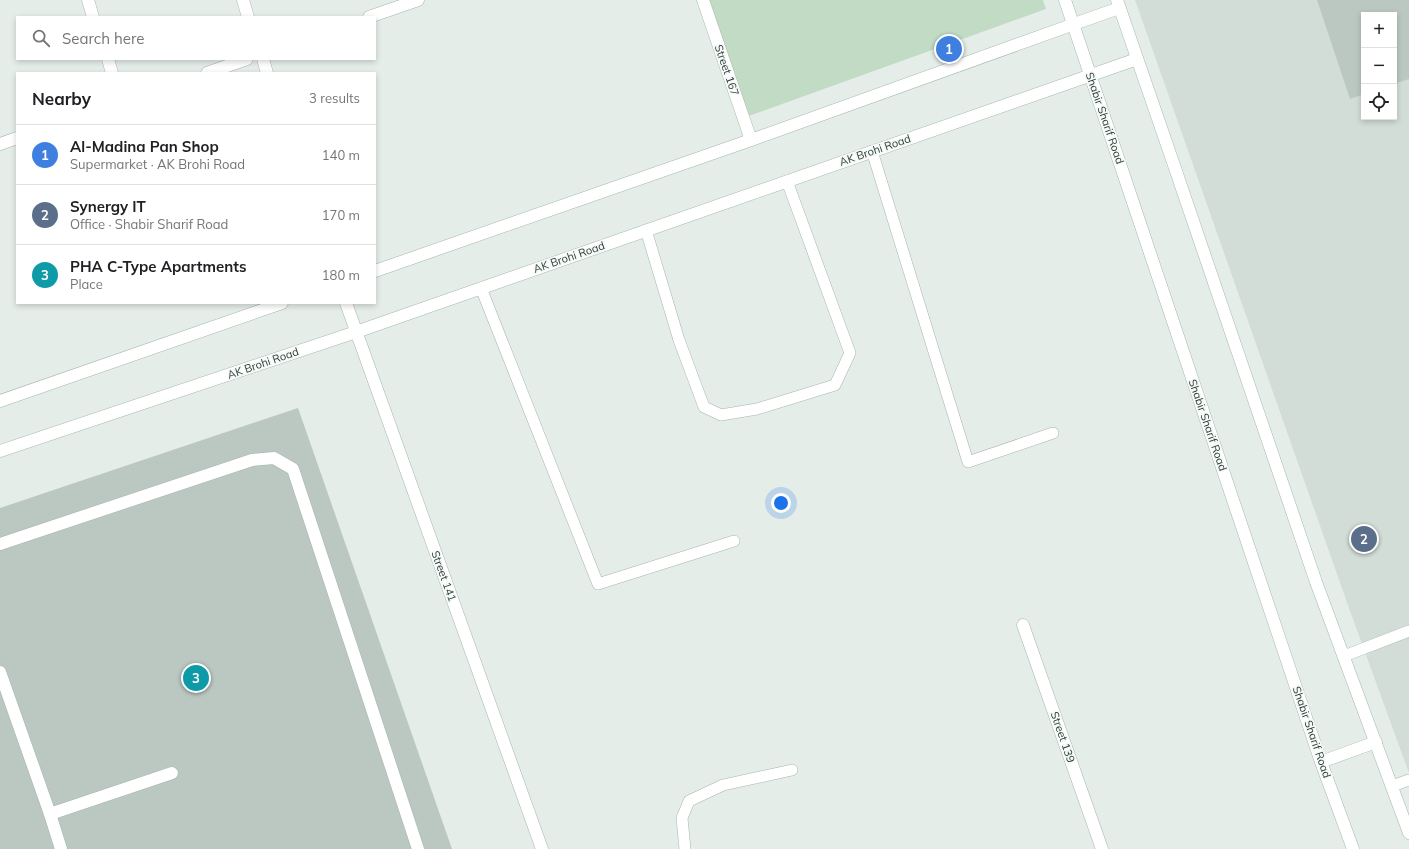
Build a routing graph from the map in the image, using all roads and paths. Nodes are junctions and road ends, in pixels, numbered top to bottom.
1 (88, 0) edge
2 (243, 0) edge
3 (418, 0) edge
4 (703, 0) edge
5 (1065, 0) edge
6 (1118, 4) edge
7 (93, 16) edge
8 (248, 16) edge
9 (372, 16) edge
10 (1073, 25) junction
11 (1137, 59) junction
12 (108, 60) edge
13 (244, 60) edge
14 (263, 60) edge
15 (112, 72) edge
16 (210, 72) edge
17 (267, 72) edge
18 (1090, 75) junction
19 (16, 138) edge
20 (751, 140) junction
21 (0, 144) edge
22 (872, 152) junction
23 (787, 181) junction
24 (646, 230) junction
25 (376, 271) edge
26 (481, 288) junction
27 (279, 304) edge
28 (346, 304) edge
29 (356, 332) junction
30 (0, 401) edge
31 (1053, 433) dead end
32 (0, 451) edge
33 (734, 541) dead end
34 (0, 544) edge
35 (1024, 625) dead end
36 (1409, 632) edge
37 (1344, 656) junction
38 (0, 672) edge
39 (1376, 742) junction
40 (1321, 762) junction
41 (792, 770) dead end
42 (172, 773) dead end
43 (1409, 780) edge
44 (1392, 786) junction
45 (50, 814) junction
46 (1409, 833) edge
47 (61, 849) edge
48 (418, 849) edge
49 (542, 849) edge
50 (685, 849) edge
51 (1102, 849) edge
52 (1353, 849) edge

1 - 7 street
2 - 8 street
3 - 9 street
4 - 20 street, Street 167
5 - 10 street, Shabir Sharif Road
6 - 10 street
6 - 11 street
10 - 18 street, Shabir Sharif Road
10 - 20 street
11 - 18 street, AK Brohi Road
11 - 37 street
12 - 15 street
13 - 16 street
14 - 17 street
18 - 22 street, AK Brohi Road
18 - 40 street, Shabir Sharif Road
19 - 21 street
20 - 25 street
22 - 23 street, AK Brohi Road
22 - 31 lane
23 - 24 street, AK Brohi Road
23 - 24 lane
24 - 26 street, AK Brohi Road
26 - 29 street, AK Brohi Road
26 - 33 lane
27 - 30 street
28 - 29 street, Street 141
29 - 32 street, AK Brohi Road
29 - 49 street, Street 141
34 - 48 street
35 - 51 street, Street 139
36 - 37 lane
37 - 39 street
38 - 45 street
39 - 40 street
39 - 44 street
40 - 52 street, Shabir Sharif Road
41 - 50 lane
42 - 45 street
43 - 44 lane
44 - 46 street
45 - 47 street

